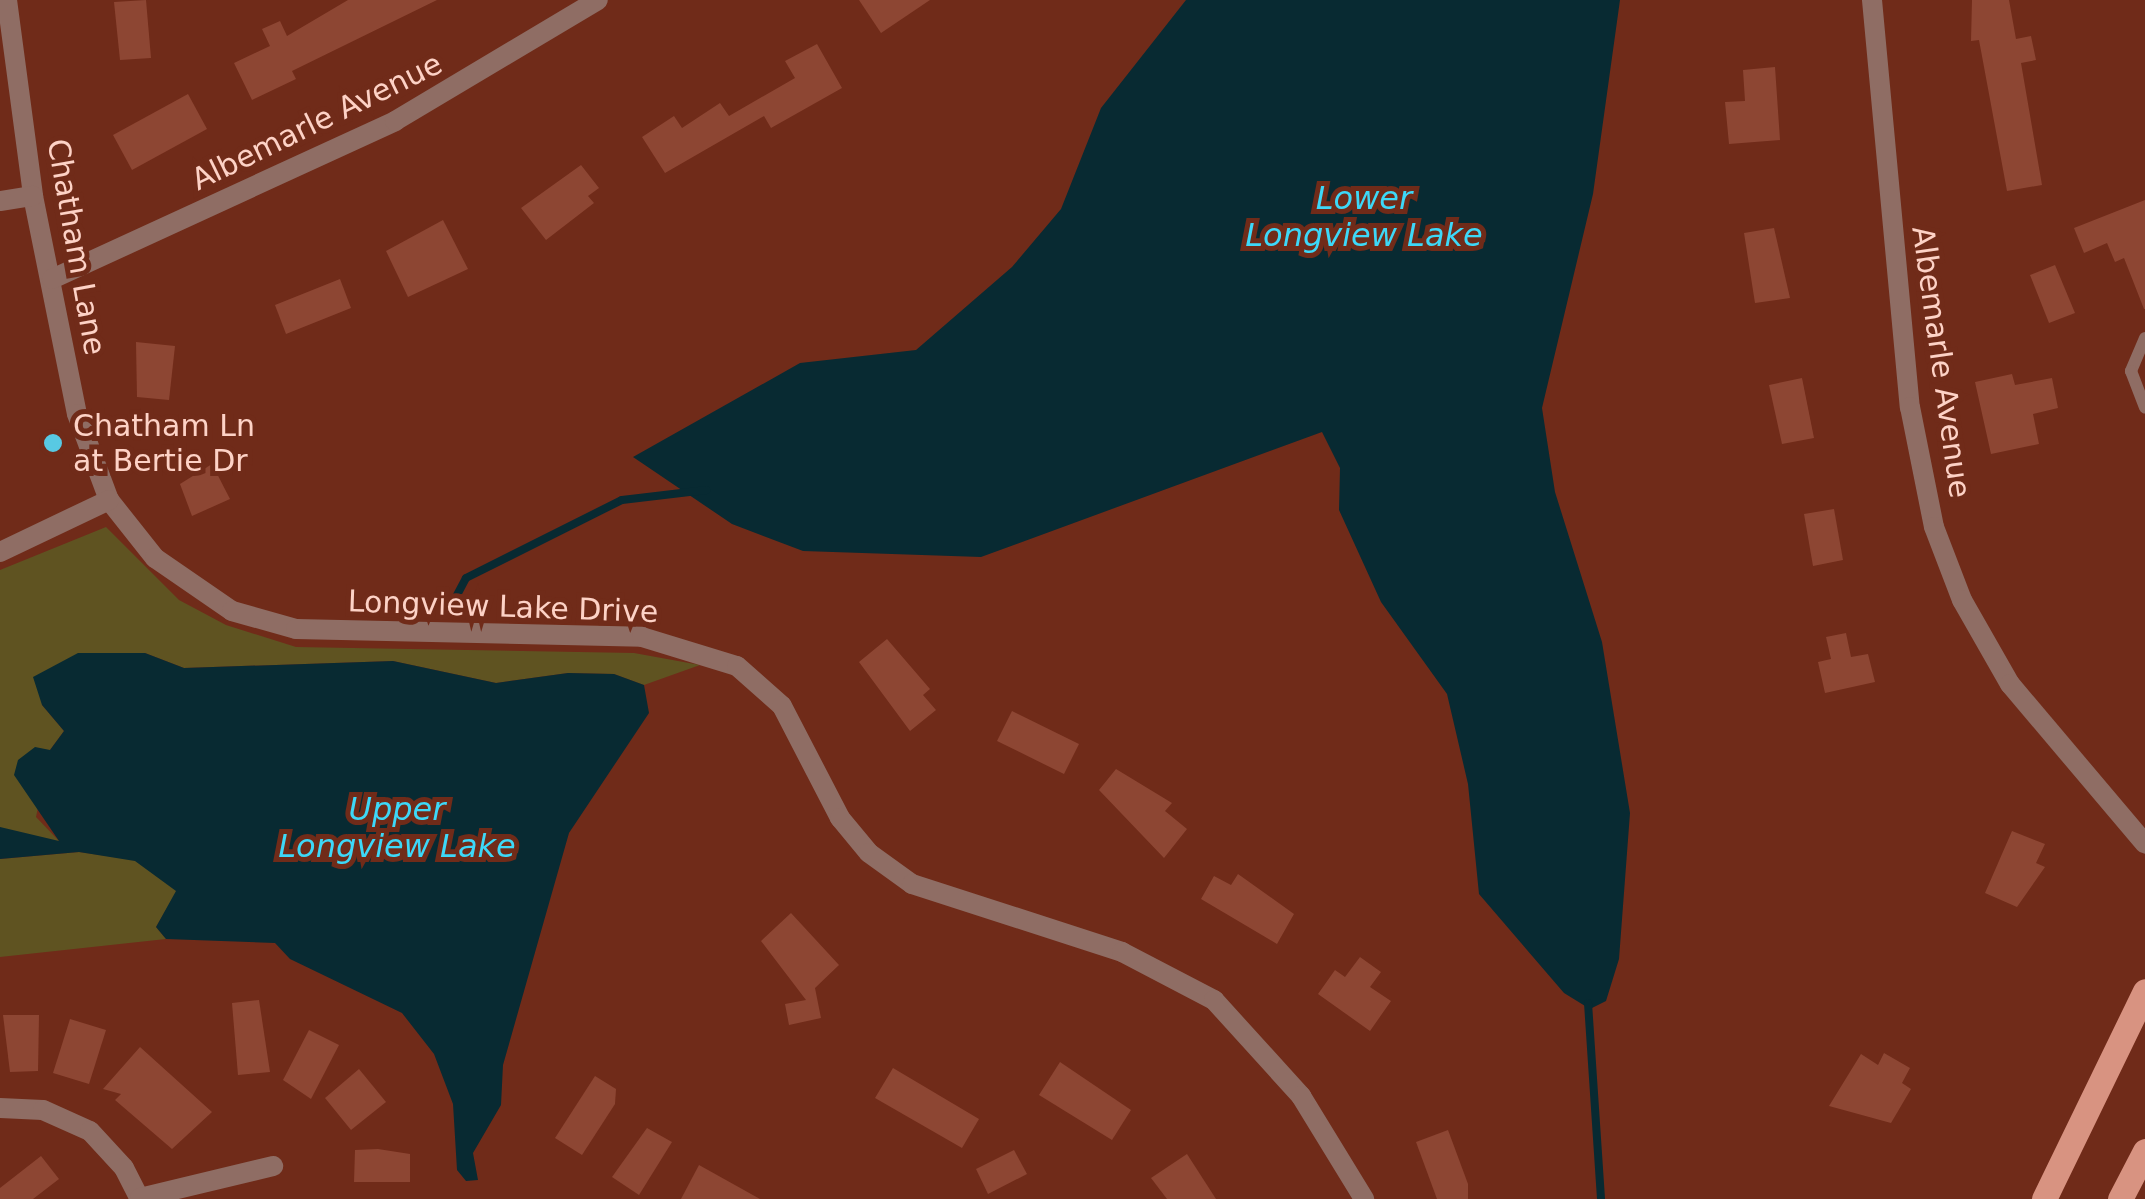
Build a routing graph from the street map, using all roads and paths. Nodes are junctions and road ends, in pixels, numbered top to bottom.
1 (6, 0) edge
2 (598, 0) edge
3 (1872, 0) edge
4 (33, 196) junction
5 (0, 201) edge
6 (52, 278) junction
7 (2145, 338) edge
8 (2145, 407) edge
9 (109, 500) junction
10 (0, 552) edge
11 (2145, 844) edge
12 (2145, 991) edge
13 (0, 1108) edge
14 (2145, 1151) edge
15 (274, 1166) dead end
16 (140, 1198) edge
17 (1364, 1199) edge
18 (2044, 1199) edge
19 (2120, 1199) edge

1 - 4 street, Chatham Lane
2 - 6 street, Albemarle Avenue
3 - 11 street, Albemarle Avenue
4 - 5 street
4 - 6 street, Chatham Lane
6 - 9 street, Chatham Lane
7 - 8 lane
9 - 10 street
9 - 17 street, Longview Lake Drive
12 - 18 main road
13 - 16 street
14 - 19 main road
15 - 16 street

